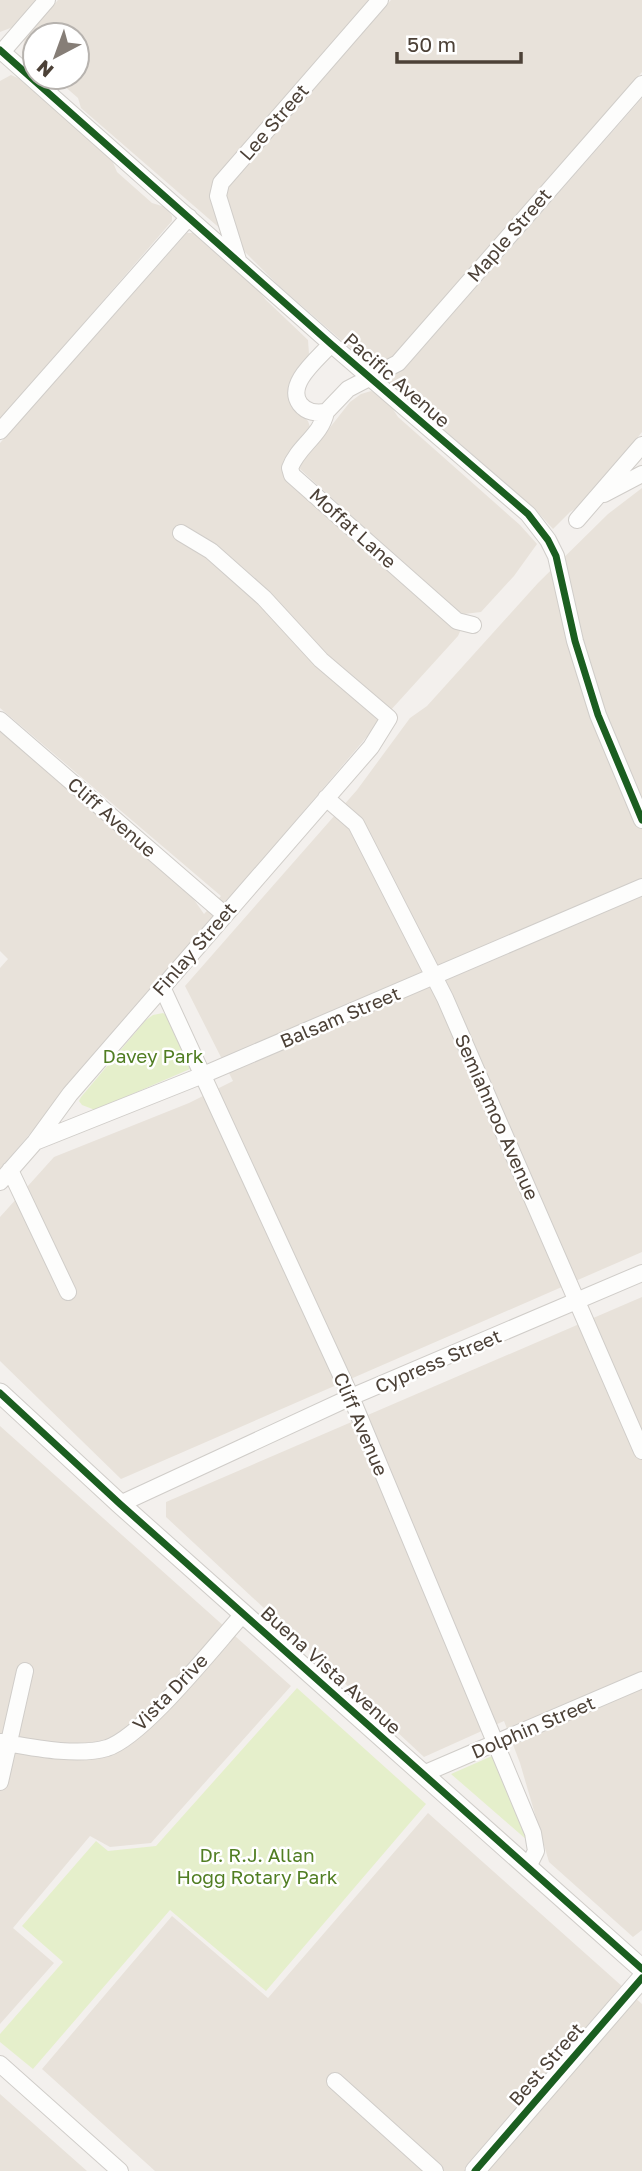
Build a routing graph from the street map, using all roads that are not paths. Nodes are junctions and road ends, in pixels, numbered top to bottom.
1 (47, 0) edge
2 (380, 0) edge
3 (2, 56) edge
4 (642, 84) edge
5 (189, 217) junction
6 (238, 260) junction
7 (331, 344) junction
8 (369, 376) junction
9 (326, 412) junction
10 (0, 431) edge
11 (642, 445) edge
12 (642, 474) edge
13 (595, 499) junction
14 (577, 520) dead end
15 (181, 533) dead end
16 (473, 625) dead end
17 (0, 720) edge
18 (326, 798) junction
19 (642, 820) edge
20 (642, 887) edge
21 (225, 914) junction
22 (434, 977) junction
23 (162, 987) junction
24 (203, 1075) junction
25 (35, 1142) junction
26 (5, 1176) edge
27 (642, 1273) edge
28 (68, 1292) dead end
29 (578, 1301) junction
30 (0, 1393) edge
31 (351, 1397) junction
32 (642, 1451) edge
33 (120, 1504) junction
34 (244, 1614) junction
35 (25, 1671) dead end
36 (642, 1680) edge
37 (4, 1743) edge
38 (494, 1743) junction
39 (423, 1774) junction
40 (0, 1782) edge
41 (528, 1867) junction
42 (642, 1969) edge
43 (642, 1978) edge
44 (0, 2064) edge
45 (335, 2081) dead end
46 (120, 2171) edge
47 (435, 2171) edge
48 (475, 2171) edge

1 - 3 street
2 - 6 street, Lee Street
3 - 5 street, Pacific Avenue
4 - 8 street, Maple Street
5 - 6 street, Pacific Avenue
5 - 10 street
6 - 7 street, Pacific Avenue
7 - 8 street, Pacific Avenue
7 - 9 street, Pacific Avenue
8 - 9 street, Pacific Avenue
8 - 19 street, Pacific Avenue
9 - 16 street, Moffat Lane
11 - 13 street
12 - 13 street
13 - 14 street
15 - 18 street, Finlay Street
17 - 21 street, Cliff Avenue
18 - 21 street, Finlay Street
18 - 22 street, Semiahmoo Avenue
20 - 22 street, Balsam Street
21 - 23 street, Finlay Street
22 - 24 street, Balsam Street
22 - 29 street, Semiahmoo Avenue
23 - 24 street, Cliff Avenue
23 - 25 street, Finlay Street
24 - 25 street, Balsam Street
24 - 31 street, Cliff Avenue
25 - 26 street, Finlay Street
26 - 28 street
27 - 29 street, Cypress Street
29 - 31 street, Cypress Street
29 - 32 street, Semiahmoo Avenue
30 - 33 street, Buena Vista Avenue
31 - 33 street, Cypress Street
31 - 38 street, Cliff Avenue
33 - 34 street, Buena Vista Avenue
34 - 37 street, Vista Drive
34 - 39 street, Buena Vista Avenue
35 - 37 street
36 - 38 street, Dolphin Street
37 - 40 street
38 - 39 street, Dolphin Street
38 - 41 street, Cliff Avenue
39 - 41 street, Buena Vista Avenue
41 - 42 street, Buena Vista Avenue
43 - 48 street, Best Street
44 - 46 street
45 - 47 street

